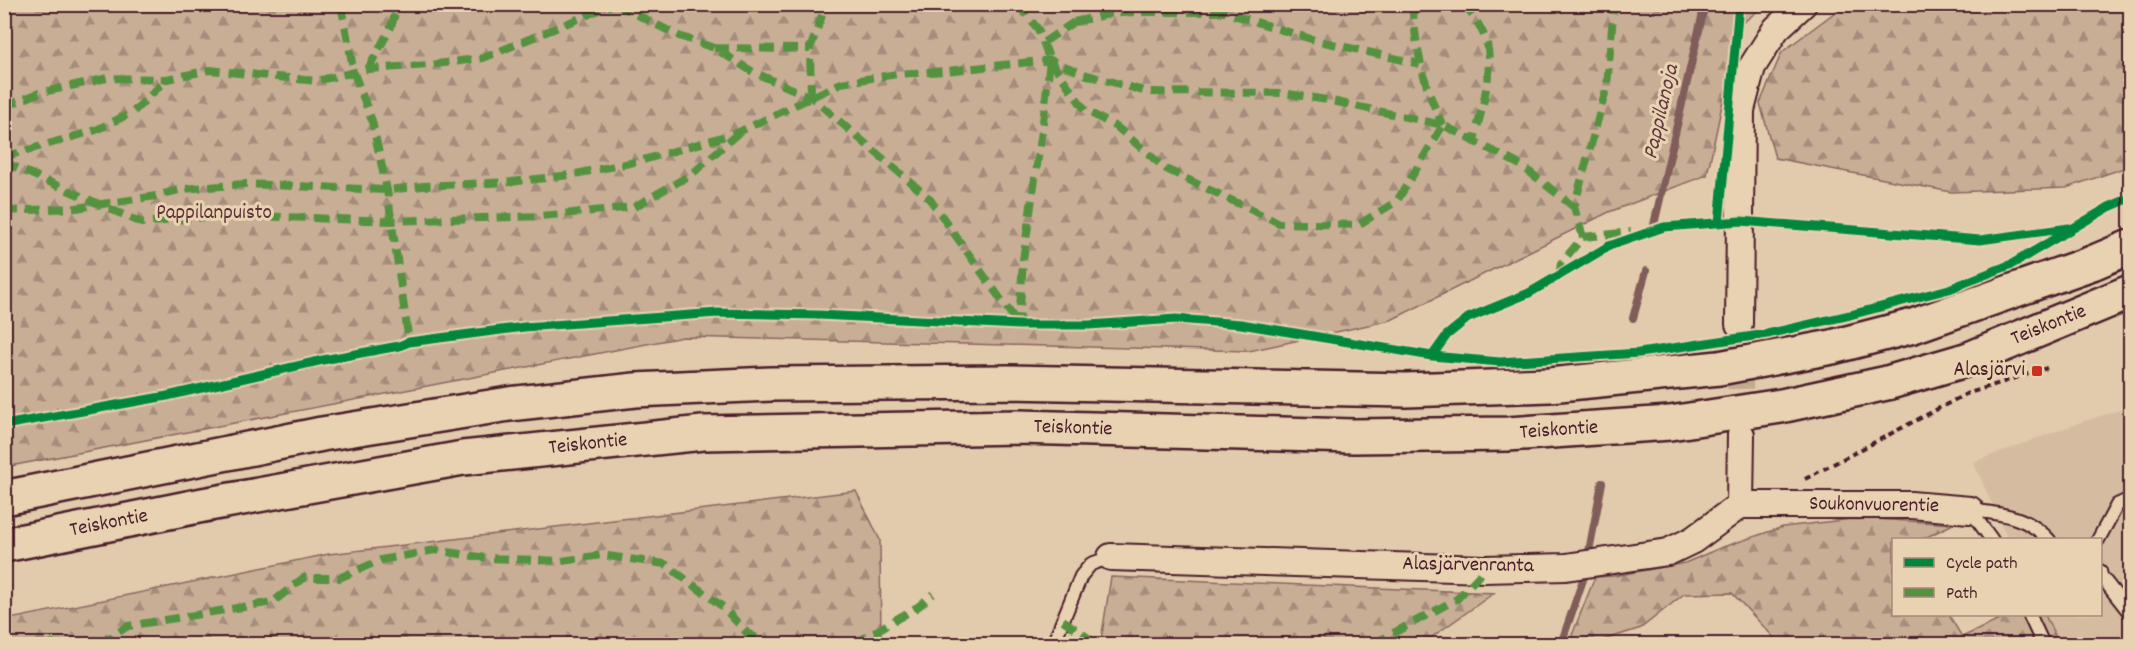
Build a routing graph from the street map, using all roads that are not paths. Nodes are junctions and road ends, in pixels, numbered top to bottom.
1 (1803, 4) edge
2 (2130, 247) edge
3 (2130, 292) edge
4 (2130, 317) edge
5 (1739, 324) tunnel mouth
6 (1969, 359) junction
7 (1741, 435) tunnel mouth
8 (4, 498) edge
9 (2130, 499) edge
10 (1740, 505) junction
11 (1970, 510) junction
12 (1991, 538) edge
13 (2047, 538) edge
14 (2099, 538) edge
15 (4, 545) edge
16 (1111, 557) joint
17 (2102, 577) edge
18 (2130, 613) edge
19 (2029, 616) edge
20 (1053, 645) edge
21 (2043, 645) edge

1 - 5 street
2 - 8 highway, Teiskontie
3 - 6 highway, Teiskontie
4 - 6 highway
6 - 15 highway, Teiskontie
7 - 10 street
9 - 14 lane
10 - 11 street, Soukonvuorentie
10 - 16 street, Alasjärvenranta
11 - 12 lane, Soukonvuorentie
11 - 13 lane
16 - 20 lane
17 - 18 lane
19 - 21 lane

